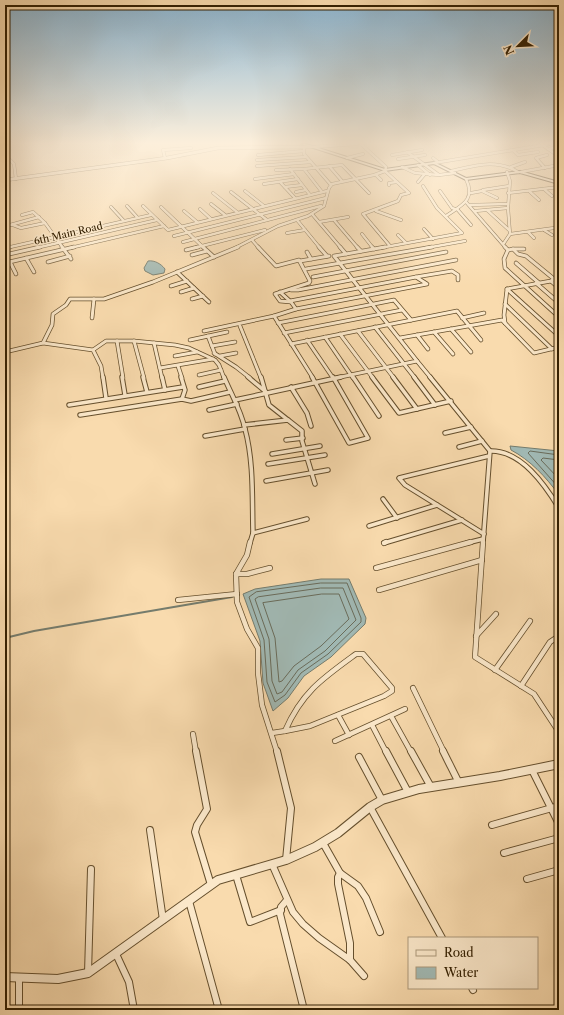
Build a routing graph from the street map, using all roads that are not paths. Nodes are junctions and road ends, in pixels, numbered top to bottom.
1 (245, 191) dead end
2 (289, 191) edge
3 (299, 191) edge
4 (307, 191) edge
5 (325, 191) edge
6 (327, 191) edge
7 (407, 191) edge
8 (426, 191) edge
9 (440, 191) dead end
10 (525, 191) edge
11 (529, 191) edge
12 (547, 191) edge
13 (232, 192) dead end
14 (296, 192) dead end
15 (322, 192) joint
16 (213, 193) dead end
17 (471, 193) joint
18 (508, 193) joint
19 (310, 195) junction
20 (552, 196) dead end
21 (295, 198) junction
22 (326, 198) junction
23 (497, 198) dead end
24 (539, 200) dead end
25 (466, 202) junction
26 (210, 204) dead end
27 (508, 204) junction
28 (468, 205) junction
29 (111, 206) dead end
30 (127, 206) dead end
31 (143, 206) dead end
32 (264, 206) junction
33 (324, 206) junction
34 (160, 207) dead end
35 (508, 208) junction
36 (200, 209) dead end
37 (252, 209) junction
38 (456, 209) junction
39 (487, 210) junction
40 (184, 211) dead end
41 (375, 211) junction
42 (237, 212) junction
43 (475, 212) junction
44 (259, 214) junction
45 (312, 214) junction
46 (22, 215) dead end
47 (151, 215) junction
48 (225, 215) junction
49 (446, 216) junction
50 (348, 217) dead end
51 (39, 218) junction
52 (137, 218) junction
53 (211, 219) junction
54 (157, 220) junction
55 (267, 220) junction
56 (297, 220) junction
57 (334, 220) junction
58 (401, 220) dead end
59 (124, 221) junction
60 (197, 222) junction
61 (319, 222) junction
62 (45, 223) junction
63 (5, 225) edge
64 (10, 225) junction
65 (471, 225) dead end
66 (164, 226) junction
67 (181, 226) junction
68 (274, 228) junction
69 (424, 229) dead end
70 (305, 230) junction
71 (509, 230) junction
72 (544, 230) junction
73 (559, 230) edge
74 (188, 232) junction
75 (528, 232) junction
76 (286, 233) dead end
77 (362, 234) dead end
78 (510, 234) junction
79 (552, 235) dead end
80 (55, 236) junction
81 (174, 236) dead end
82 (398, 236) dead end
83 (534, 238) dead end
84 (195, 239) junction
85 (433, 239) junction
86 (252, 240) junction
87 (465, 241) dead end
88 (183, 242) dead end
89 (59, 243) junction
90 (406, 243) junction
91 (504, 243) junction
92 (202, 246) junction
93 (390, 246) junction
94 (5, 248) edge
95 (64, 249) junction
96 (374, 249) junction
97 (513, 249) junction
98 (524, 249) dead end
99 (186, 250) dead end
100 (508, 250) junction
101 (208, 251) junction
102 (361, 251) junction
103 (306, 252) dead end
104 (404, 252) junction
105 (446, 252) dead end
106 (43, 254) junction
107 (346, 254) junction
108 (5, 255) edge
109 (192, 255) dead end
110 (214, 256) junction
111 (327, 256) junction
112 (334, 256) junction
113 (26, 258) junction
114 (311, 259) junction
115 (412, 259) junction
116 (456, 260) dead end
117 (10, 262) junction
118 (300, 262) junction
119 (5, 263) edge
120 (340, 263) junction
121 (516, 263) dead end
122 (306, 269) dead end
123 (346, 271) junction
124 (34, 272) dead end
125 (177, 272) junction
126 (16, 274) dead end
127 (313, 277) dead end
128 (416, 277) junction
129 (353, 279) junction
130 (559, 279) edge
131 (458, 280) dead end
132 (187, 281) junction
133 (553, 281) junction
134 (537, 283) junction
135 (172, 286) dead end
136 (524, 286) junction
137 (194, 288) junction
138 (360, 288) junction
139 (559, 288) edge
140 (507, 289) junction
141 (288, 290) junction
142 (181, 292) dead end
143 (280, 292) junction
144 (203, 296) junction
145 (367, 296) junction
146 (94, 299) junction
147 (192, 299) dead end
148 (209, 302) dead end
149 (291, 302) junction
150 (559, 303) edge
151 (505, 304) junction
152 (373, 305) junction
153 (296, 309) junction
154 (402, 310) junction
155 (484, 313) dead end
156 (380, 314) junction
157 (274, 316) junction
158 (92, 318) dead end
159 (462, 318) junction
160 (559, 318) edge
161 (411, 320) junction
162 (278, 323) junction
163 (505, 323) junction
164 (389, 325) junction
165 (240, 326) dead end
166 (469, 326) junction
167 (375, 327) junction
168 (451, 329) junction
169 (358, 330) junction
170 (204, 331) dead end
171 (227, 332) dead end
172 (434, 332) junction
173 (284, 333) junction
174 (340, 334) junction
175 (417, 335) junction
176 (208, 336) junction
177 (559, 336) edge
178 (325, 337) junction
179 (400, 338) junction
180 (190, 340) dead end
181 (307, 340) junction
182 (481, 340) dead end
183 (117, 341) junction
184 (134, 341) junction
185 (235, 342) dead end
186 (43, 343) junction
187 (154, 343) junction
188 (291, 344) junction
189 (212, 346) junction
190 (559, 347) edge
191 (428, 349) dead end
192 (552, 349) junction
193 (94, 350) junction
194 (5, 352) edge
195 (198, 352) junction
196 (471, 352) dead end
197 (214, 353) junction
198 (236, 353) dead end
199 (453, 354) dead end
200 (175, 356) dead end
201 (220, 356) junction
202 (214, 360) junction
203 (417, 361) junction
204 (404, 364) junction
205 (178, 366) junction
206 (386, 367) junction
207 (160, 368) junction
208 (221, 370) junction
209 (368, 371) junction
210 (199, 375) dead end
211 (351, 375) junction
212 (333, 378) junction
213 (225, 381) junction
214 (315, 382) junction
215 (183, 387) junction
216 (199, 387) dead end
217 (291, 387) junction
218 (165, 390) junction
219 (146, 392) junction
220 (230, 392) junction
221 (266, 392) junction
222 (125, 395) junction
223 (106, 398) junction
224 (182, 399) junction
225 (451, 401) junction
226 (236, 402) junction
227 (69, 405) dead end
228 (435, 405) junction
229 (417, 409) junction
230 (209, 410) dead end
231 (80, 415) dead end
232 (379, 416) dead end
233 (288, 420) junction
234 (311, 426) dead end
235 (245, 427) junction
236 (471, 427) junction
237 (445, 433) dead end
238 (205, 436) dead end
239 (303, 438) junction
240 (286, 440) dead end
241 (482, 441) junction
242 (320, 446) dead end
243 (459, 447) dead end
244 (304, 449) junction
245 (490, 451) junction
246 (272, 454) dead end
247 (325, 455) dead end
248 (489, 456) junction
249 (307, 458) junction
250 (268, 464) dead end
251 (328, 470) dead end
252 (312, 474) junction
253 (266, 481) dead end
254 (315, 484) dead end
255 (383, 499) dead end
256 (437, 504) junction
257 (559, 508) edge
258 (397, 518) junction
259 (308, 520) dead end
260 (462, 520) junction
261 (369, 526) dead end
262 (252, 533) junction
263 (484, 534) junction
264 (483, 539) junction
265 (384, 543) dead end
266 (482, 560) junction
267 (270, 568) dead end
268 (376, 568) dead end
269 (236, 574) junction
270 (379, 590) dead end
271 (237, 594) junction
272 (178, 600) dead end
273 (496, 614) dead end
274 (530, 622) dead end
275 (476, 636) junction
276 (559, 636) edge
277 (494, 670) junction
278 (522, 686) junction
279 (413, 688) dead end
280 (405, 709) dead end
281 (338, 715) junction
282 (392, 716) junction
283 (372, 725) junction
284 (284, 731) junction
285 (559, 732) edge
286 (272, 733) junction
287 (193, 734) dead end
288 (349, 735) junction
289 (335, 741) dead end
290 (359, 757) dead end
291 (559, 764) edge
292 (532, 770) junction
293 (459, 783) junction
294 (431, 787) junction
295 (408, 792) junction
296 (382, 800) junction
297 (559, 806) edge
298 (370, 807) junction
299 (551, 808) junction
300 (559, 824) edge
301 (492, 825) dead end
302 (150, 830) dead end
303 (559, 838) edge
304 (323, 843) junction
305 (504, 854) dead end
306 (286, 860) junction
307 (272, 864) junction
308 (91, 869) dead end
309 (559, 870) edge
310 (340, 873) junction
311 (236, 875) junction
312 (527, 879) dead end
313 (211, 885) junction
314 (287, 900) junction
315 (189, 901) junction
316 (281, 910) junction
317 (163, 920) junction
318 (380, 932) dead end
319 (441, 937) edge
320 (116, 954) junction
321 (350, 960) junction
322 (88, 972) junction
323 (364, 976) dead end
324 (5, 977) edge
325 (19, 978) junction
326 (19, 1010) edge
327 (134, 1010) edge
328 (219, 1010) edge
329 (304, 1010) edge

1 - 32 street
2 - 21 street
3 - 14 street
4 - 19 street
5 - 15 street
6 - 22 street
7 - 41 street
8 - 49 street
9 - 38 street
10 - 18 street
11 - 24 street
12 - 20 street
13 - 37 street
15 - 19 street
16 - 42 street
17 - 23 street
17 - 25 street
18 - 27 street
19 - 21 street
21 - 32 street
22 - 33 street
22 - 44 street
25 - 28 street
25 - 38 street
26 - 48 street
27 - 28 street
27 - 35 street
28 - 43 street
29 - 59 street
30 - 52 street
31 - 47 street
32 - 37 street
33 - 45 street
33 - 55 street
34 - 67 street
35 - 39 street
35 - 71 street
36 - 53 street
37 - 42 street
37 - 44 street
38 - 49 street
38 - 65 street
39 - 43 street
39 - 71 street
40 - 60 street
41 - 58 street
41 - 93 street
42 - 48 street
43 - 91 street
44 - 55 street
44 - 74 street
45 - 56 street
45 - 61 street
46 - 51 street
47 - 52 street
47 - 54 street
48 - 53 street
49 - 85 street
50 - 57 street
51 - 62 street
51 - 64 street
52 - 59 street
53 - 60 street
54 - 66 street
54 - 89 street, 6th Main Road
55 - 84 street
56 - 68 street
56 - 70 street
57 - 61 street
57 - 102 street
59 - 80 street
60 - 67 street
61 - 107 street
62 - 64 street
62 - 80 street
63 - 64 street
66 - 67 street
66 - 95 street
67 - 74 street
68 - 86 street
68 - 92 street
69 - 85 street
70 - 76 street
70 - 111 street
71 - 78 street
72 - 73 street
72 - 75 street
72 - 79 street
74 - 81 street
74 - 84 street
75 - 78 street
75 - 83 street
77 - 96 street
78 - 91 street
80 - 89 street
80 - 94 street
82 - 90 street
84 - 88 street
84 - 92 street
85 - 90 street
86 - 110 street
86 - 118 street
87 - 104 street
89 - 95 street
89 - 108 street, 6th Main Road
90 - 93 street
91 - 100 street
92 - 99 street
92 - 101 street
93 - 96 street
95 - 106 street
95 - 106 street
96 - 102 street
97 - 98 street
97 - 100 street
97 - 133 street
100 - 136 street
101 - 109 street
101 - 110 street
102 - 107 street
103 - 114 street
104 - 115 street
104 - 120 street
105 - 115 street
106 - 113 street
107 - 112 street
110 - 125 street
111 - 112 street
111 - 114 street
112 - 120 street
113 - 117 street
113 - 124 street
114 - 118 street
115 - 123 street
116 - 129 street
117 - 119 street
117 - 126 street
118 - 141 street
120 - 122 street
120 - 123 street
121 - 134 street
123 - 127 street
123 - 129 street
125 - 132 street
125 - 146 street
128 - 131 street
128 - 138 street
128 - 145 street
129 - 138 street
129 - 141 street
130 - 133 street
132 - 135 street
132 - 137 street
133 - 134 street
133 - 139 street
134 - 136 street
134 - 150 street
136 - 140 street
136 - 160 street
137 - 142 street
137 - 144 street
138 - 145 street
138 - 149 street
140 - 151 street
140 - 177 street
141 - 143 street
143 - 149 street
143 - 149 street
144 - 147 street
144 - 148 street
145 - 152 street
145 - 153 street
146 - 158 street
146 - 186 street
149 - 153 street
151 - 163 street
151 - 192 street
152 - 154 street
152 - 156 street
152 - 162 street
153 - 157 street
154 - 156 street
154 - 161 street
155 - 159 street
156 - 164 street
156 - 173 street
157 - 162 street
157 - 170 street
159 - 161 street
159 - 166 street
161 - 164 street
162 - 173 street
163 - 166 street
163 - 192 street
164 - 167 street
164 - 179 street
165 - 221 street
166 - 168 street
166 - 182 street
167 - 169 street
167 - 204 street
168 - 172 street
168 - 196 street
169 - 174 street
169 - 206 street
171 - 176 street
172 - 175 street
172 - 199 street
173 - 188 street
174 - 178 street
174 - 209 street
175 - 179 street
175 - 191 street
176 - 180 street
176 - 189 street
178 - 181 street
178 - 211 street
179 - 203 street
181 - 188 street
181 - 212 street
183 - 184 street
183 - 193 street
183 - 222 street
184 - 187 street
184 - 219 street
185 - 189 street
186 - 193 street
186 - 194 street
187 - 195 street
187 - 207 street
188 - 214 street
189 - 197 street
190 - 192 street
193 - 223 street
195 - 200 street
195 - 202 street
197 - 201 street
197 - 202 street
198 - 201 street
201 - 221 street
202 - 205 street
202 - 208 street
203 - 204 street
203 - 225 street
204 - 206 street
204 - 228 street
205 - 207 street
205 - 215 street
206 - 209 street
206 - 229 street
207 - 218 street
208 - 210 street
208 - 213 street
209 - 211 street
209 - 229 street
211 - 212 street
211 - 232 street
212 - 214 street
212 - 214 street
213 - 216 street
213 - 220 street
214 - 217 street
215 - 218 street
215 - 224 street
217 - 221 street
217 - 234 street
218 - 219 street
219 - 222 street
220 - 224 street
220 - 226 street
221 - 226 street
221 - 233 street
222 - 223 street
223 - 227 street
224 - 231 street
225 - 228 street
225 - 236 street
226 - 230 street
226 - 235 street
228 - 229 street
233 - 235 street
233 - 239 street
235 - 238 street
235 - 262 street
236 - 237 street
236 - 241 street
239 - 240 street
239 - 244 street
241 - 243 street
241 - 245 street
242 - 244 street
244 - 246 street
244 - 249 street
245 - 248 street
245 - 257 street
247 - 249 street
248 - 256 street
248 - 263 street
249 - 250 street
249 - 252 street
251 - 252 street
252 - 253 street
252 - 254 street
255 - 258 street
256 - 258 street
256 - 260 street
258 - 261 street
259 - 262 street
260 - 263 street
260 - 265 street
262 - 269 street
263 - 264 street
264 - 266 street
264 - 268 street
266 - 270 street
266 - 275 street
267 - 269 street
269 - 271 street
271 - 272 street
271 - 286 street
273 - 275 street
274 - 277 street
275 - 277 street
276 - 278 street
277 - 278 street
278 - 285 street
279 - 293 street
280 - 282 street
281 - 284 street
281 - 284 street
281 - 288 street
282 - 283 street
282 - 294 street
283 - 288 street
283 - 295 street
284 - 286 street
286 - 306 street
287 - 313 street
288 - 289 street
290 - 296 street
291 - 292 street
292 - 293 street
292 - 299 street
293 - 294 street
294 - 295 street
295 - 296 street
296 - 298 street
297 - 299 street
298 - 304 street
298 - 319 street
299 - 300 street
299 - 301 street
302 - 317 street
303 - 305 street
304 - 306 street
304 - 310 street
306 - 307 street
307 - 311 street
307 - 314 street
308 - 322 street
309 - 312 street
310 - 318 street
310 - 321 street
311 - 313 street
311 - 316 street
313 - 315 street
314 - 316 street
314 - 321 street
315 - 317 street
315 - 328 street
316 - 329 street
317 - 320 street
320 - 322 street
320 - 327 street
321 - 323 street
322 - 325 street
324 - 325 street
325 - 326 street

